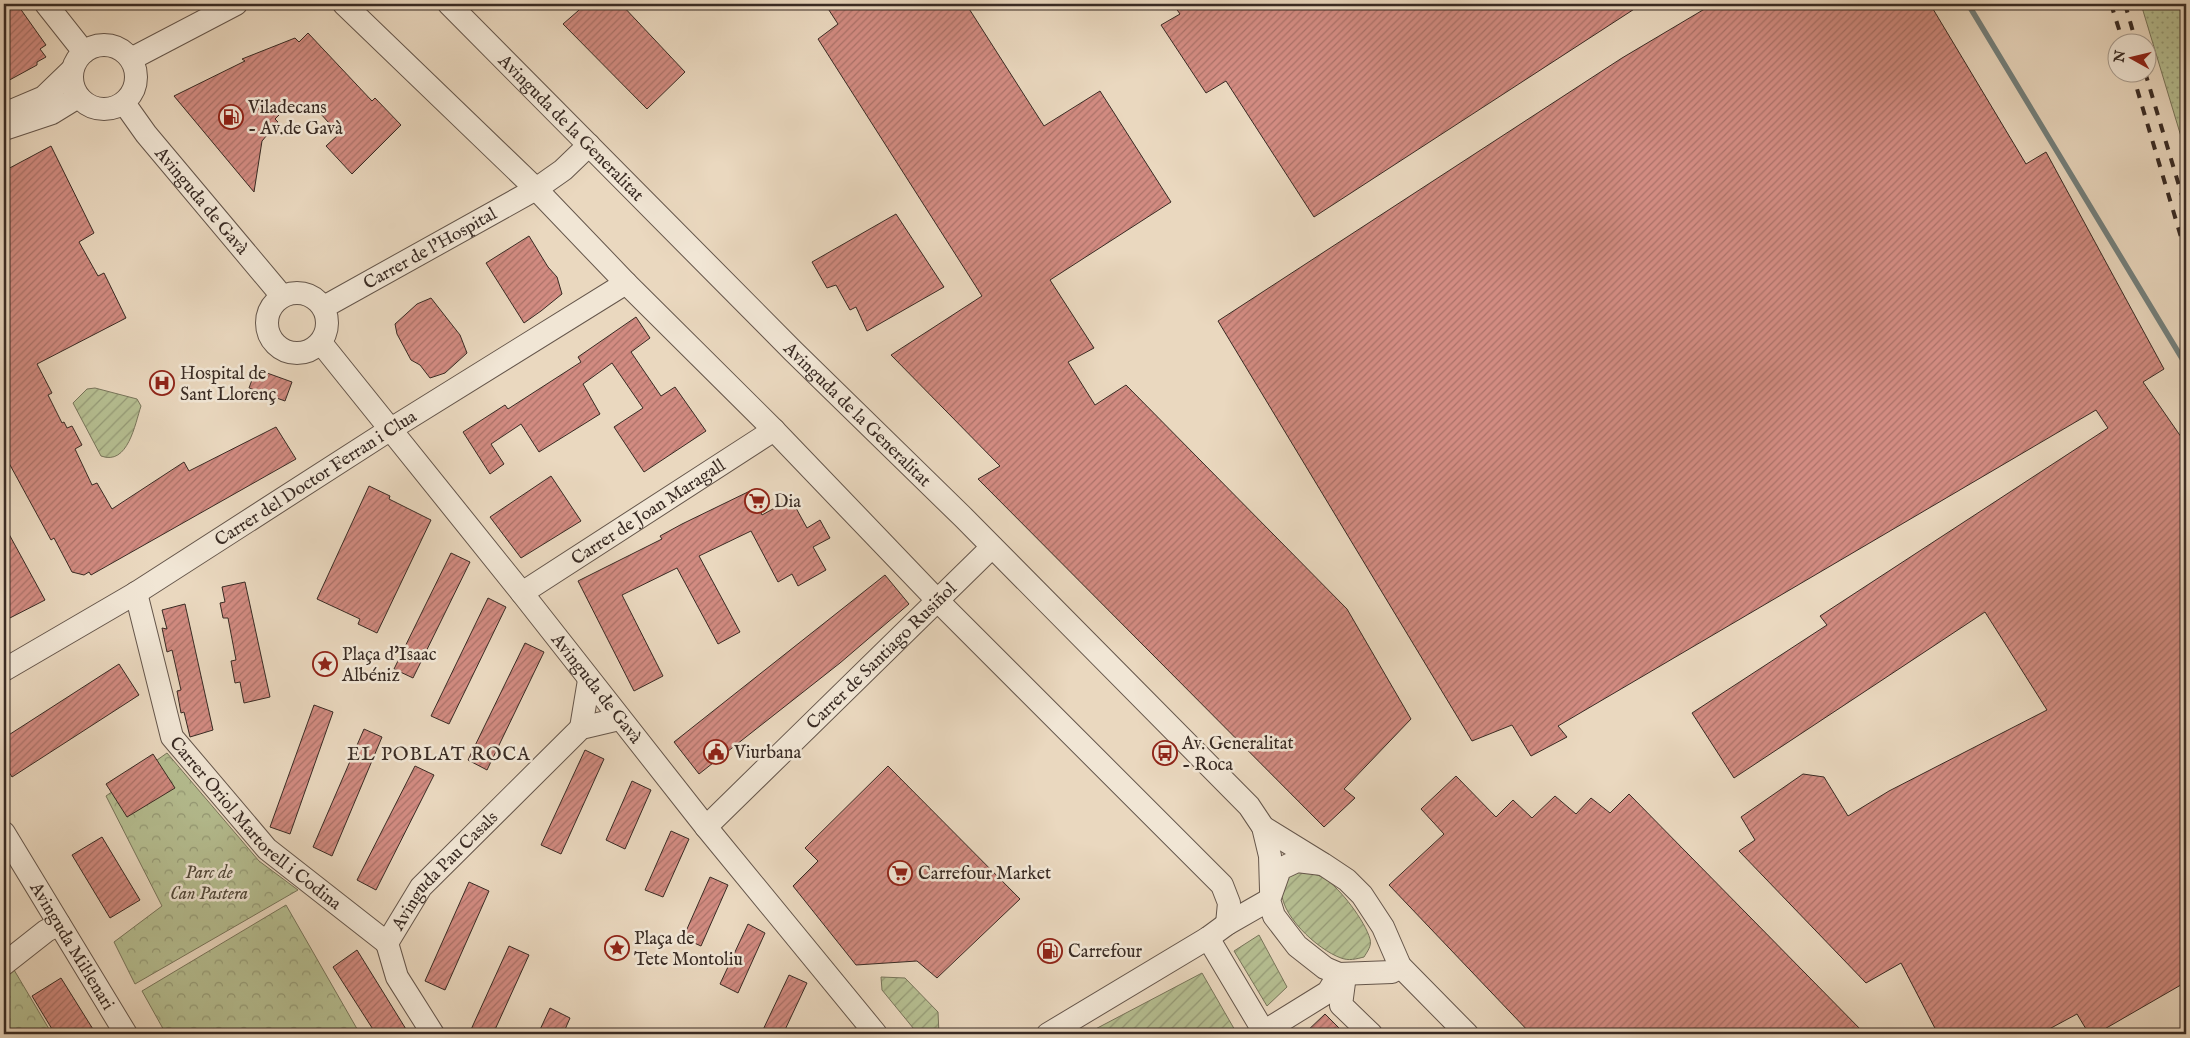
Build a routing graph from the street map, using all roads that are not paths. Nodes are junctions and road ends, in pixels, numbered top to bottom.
1 (46, 4) edge
2 (236, 4) edge
3 (344, 4) edge
4 (449, 4) edge
5 (131, 59) junction
6 (78, 61) junction
7 (78, 97) junction
8 (124, 103) junction
9 (4, 114) edge
10 (4, 129) edge
11 (590, 145) junction
12 (536, 189) junction
13 (626, 283) junction
14 (282, 296) junction
15 (324, 307) junction
16 (321, 343) junction
17 (391, 429) junction
18 (774, 430) junction
19 (992, 547) junction
20 (136, 593) junction
21 (522, 593) junction
22 (937, 600) junction
23 (4, 670) edge
24 (589, 680) junction
25 (620, 719) junction
26 (581, 728) junction
27 (706, 827) junction
28 (1263, 827) junction
29 (4, 833) edge
30 (1323, 864) junction
31 (1270, 895) junction
32 (59, 924) junction
33 (1227, 924) junction
34 (1383, 927) junction
35 (1208, 938) junction
36 (387, 943) junction
37 (4, 964) edge
38 (1400, 966) junction
39 (1350, 974) junction
40 (1262, 1033) edge
41 (126, 1034) edge
42 (433, 1034) edge
43 (876, 1034) edge
44 (1048, 1034) edge
45 (1371, 1034) edge
46 (1468, 1034) edge

1 - 6 street
2 - 5 street
3 - 12 street
4 - 11 street, Avinguda de la Generalitat
5 - 6 street
5 - 8 street
6 - 7 street
6 - 9 street
7 - 8 street
7 - 10 street
8 - 14 street, Avinguda de Gavà
11 - 12 street, Carrer de l'Hospital
11 - 19 street, Avinguda de la Generalitat
12 - 13 street
12 - 15 street, Carrer de l'Hospital
13 - 17 street, Carrer del Doctor Ferran i Clua
13 - 18 street
14 - 15 street
14 - 16 street
15 - 16 street
16 - 17 street, Avinguda de Gavà
17 - 20 street, Carrer del Doctor Ferran i Clua
17 - 21 street, Avinguda de Gavà
18 - 21 street, Carrer de Joan Maragall
18 - 22 street
19 - 22 street, Carrer de Santiago Rusiñol
19 - 28 street, Avinguda de la Generalitat
20 - 23 street, Carrer del Doctor Ferran i Clua
20 - 36 street, Carrer Oriol Martorell i Codina
21 - 24 street, Avinguda de Gavà
22 - 27 street, Carrer de Santiago Rusiñol
22 - 33 street
24 - 25 street, Avinguda de Gavà
24 - 26 street
25 - 26 street
25 - 27 street, Avinguda de Gavà
26 - 36 street, Avinguda Pau Casals
27 - 43 street, Avinguda de Gavà
28 - 30 street
28 - 31 street
29 - 32 street, Avinguda Mil·lenari
30 - 31 street
30 - 34 street
31 - 33 street
31 - 39 street
32 - 37 street
32 - 41 street, Avinguda Mil·lenari
33 - 35 street
34 - 38 street
34 - 39 street
35 - 40 street
35 - 44 street
36 - 42 street, Avinguda Pau Casals
38 - 39 street
38 - 46 street
39 - 40 street
39 - 45 street

